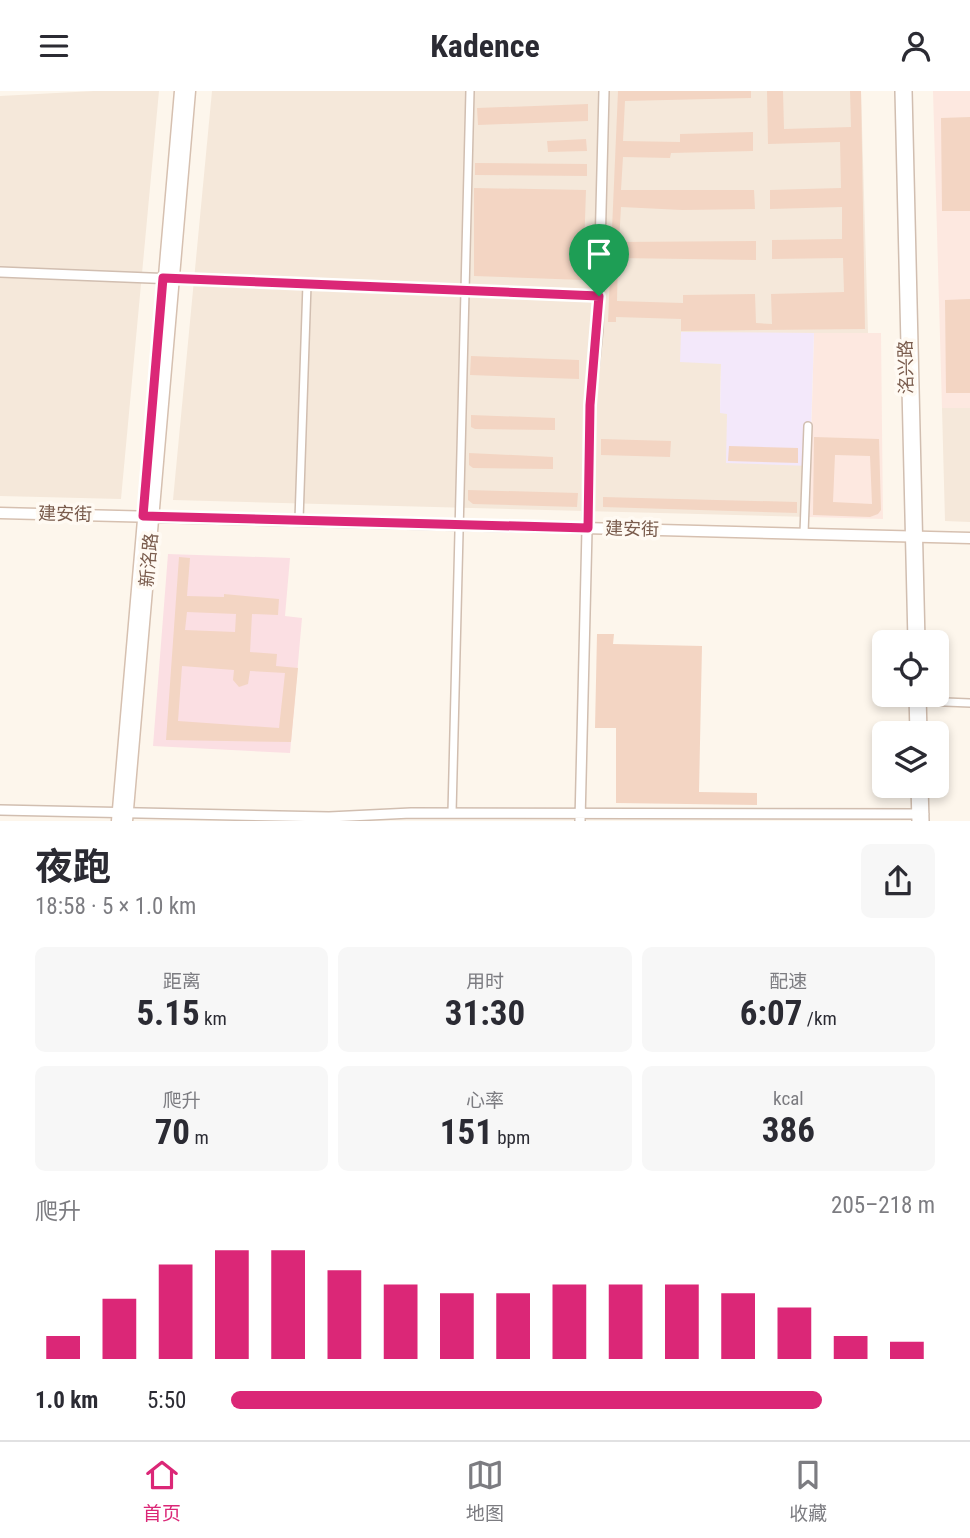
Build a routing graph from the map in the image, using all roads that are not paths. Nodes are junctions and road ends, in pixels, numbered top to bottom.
1 (180, 91) edge
2 (190, 91) edge
3 (470, 91) edge
4 (604, 91) edge
5 (900, 91) edge
6 (907, 91) edge
7 (0, 272) edge
8 (168, 279) junction
9 (307, 284) junction
10 (465, 291) junction
11 (599, 296) junction
12 (808, 426) dead end
13 (0, 513) edge
14 (148, 516) junction
15 (299, 520) junction
16 (460, 524) junction
17 (588, 528) junction
18 (804, 533) junction
19 (914, 536) junction
20 (970, 538) edge
21 (913, 630) edge
22 (919, 630) edge
23 (949, 701) edge
24 (970, 703) edge
25 (918, 798) edge
26 (922, 798) edge
27 (0, 810) edge
28 (452, 813) junction
29 (123, 817) edge
30 (580, 817) edge
31 (920, 817) edge

1 - 8 main road, 新洺路
2 - 8 main road, 新洺路
3 - 10 street
4 - 11 street
5 - 19 street, 洺兴路
6 - 19 street, 洺兴路
7 - 8 street
8 - 9 street
8 - 14 main road, 新洺路
9 - 10 street
9 - 15 street
10 - 11 street
10 - 16 street
11 - 17 street
12 - 18 street
13 - 14 main road, 建安街
14 - 15 main road, 建安街
14 - 29 main road, 新洺路
15 - 16 main road, 建安街
16 - 17 main road, 建安街
16 - 28 street
17 - 18 main road, 建安街
17 - 30 street
18 - 19 main road, 建安街
19 - 20 main road, 建安街
19 - 21 street, 洺兴路
19 - 22 street, 洺兴路
23 - 24 street
25 - 31 street
26 - 31 street
27 - 29 street
28 - 29 street
28 - 30 street
30 - 31 street

